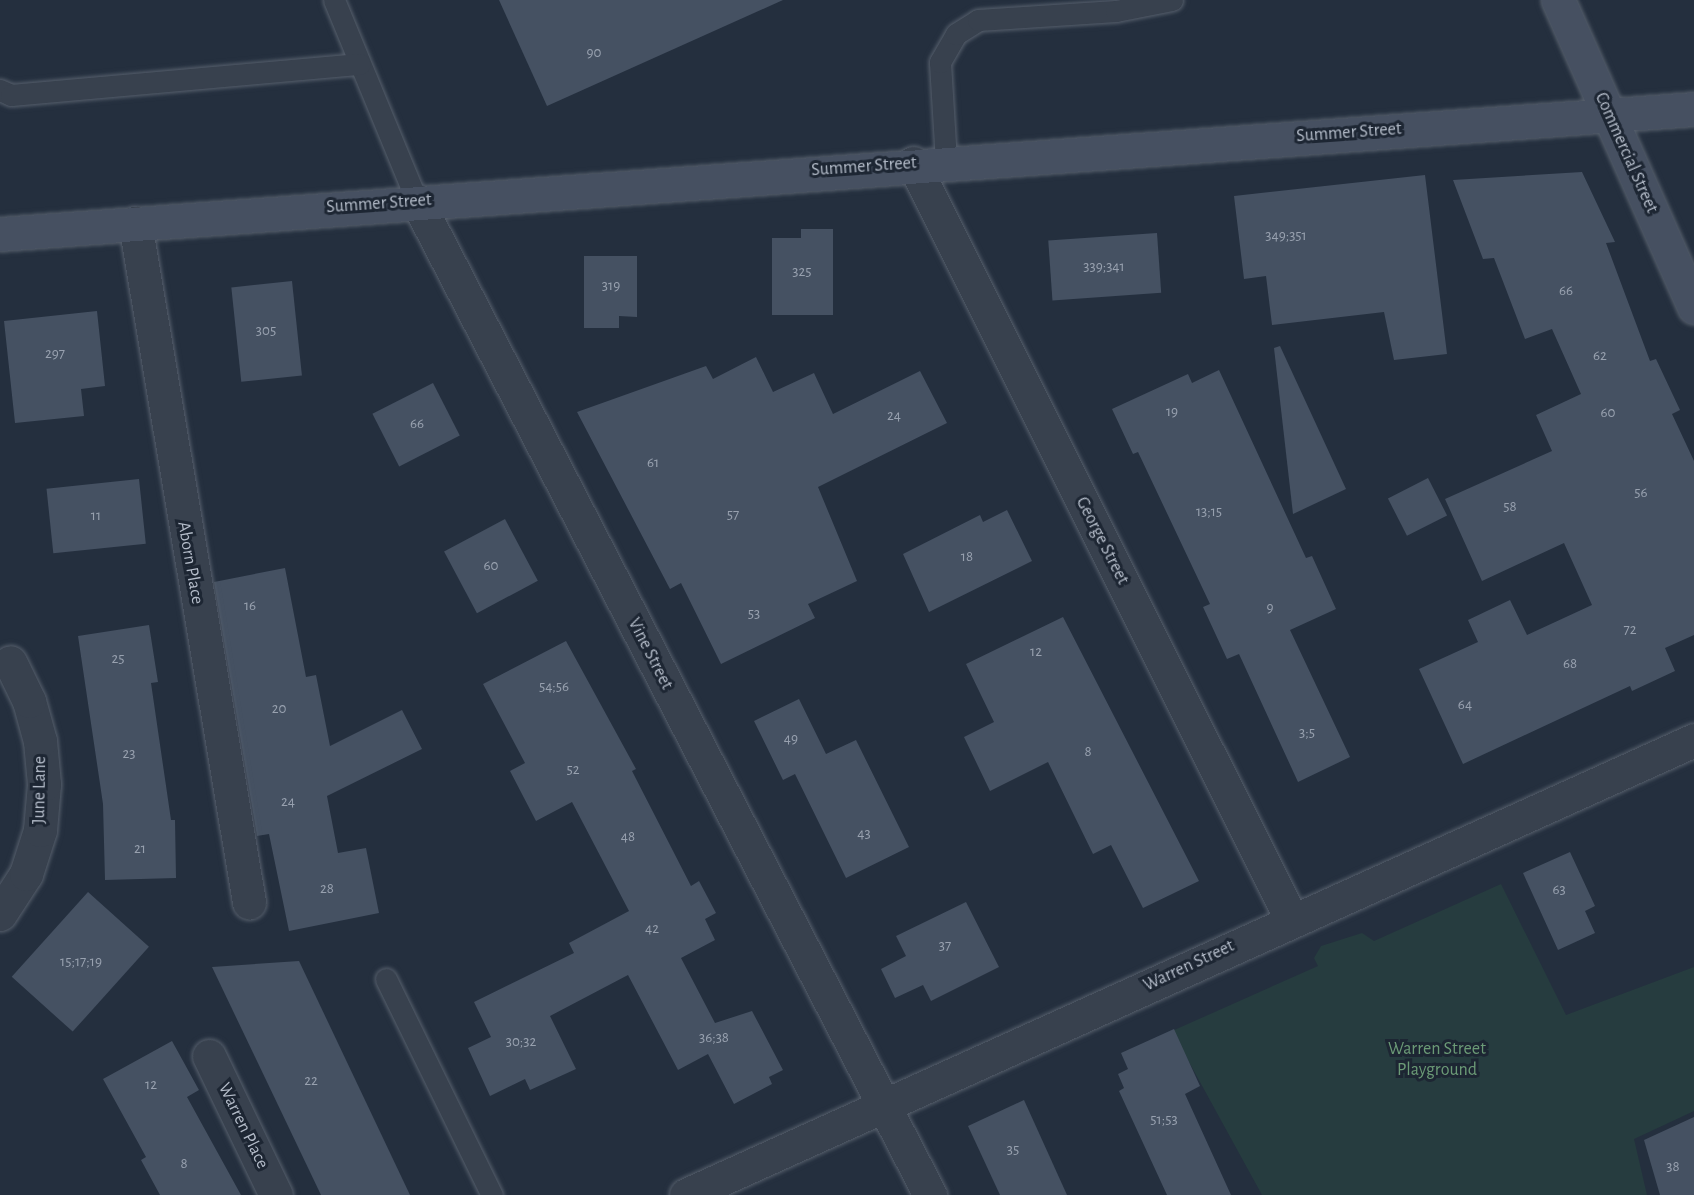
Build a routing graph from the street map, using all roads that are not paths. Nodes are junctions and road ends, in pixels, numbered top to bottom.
1 (334, 0) edge
2 (1172, 0) edge
3 (1558, 0) edge
4 (360, 64) junction
5 (0, 90) edge
6 (1694, 109) edge
7 (1610, 116) junction
8 (946, 161) junction
9 (913, 163) junction
10 (417, 201) junction
11 (135, 223) junction
12 (0, 224) edge
13 (34, 230) junction
14 (0, 234) edge
15 (1694, 307) edge
16 (10, 662) dead end
17 (1694, 740) edge
18 (249, 902) dead end
19 (0, 914) edge
20 (1291, 919) junction
21 (386, 979) dead end
22 (209, 1056) dead end
23 (884, 1106) junction
24 (276, 1195) edge
25 (492, 1195) edge
26 (686, 1195) edge
27 (930, 1195) edge

1 - 4 lane
2 - 8 lane
3 - 7 main road, Commercial Street
4 - 5 lane
4 - 10 lane
6 - 7 main road, Summer Street
7 - 8 main road, Summer Street
7 - 15 main road, Commercial Street
8 - 9 main road, Summer Street
9 - 10 main road, Summer Street
9 - 20 street, George Street
10 - 11 main road, Summer Street
10 - 23 street, Vine Street
11 - 13 main road, Summer Street
11 - 18 street, Aborn Place
12 - 13 main road, Summer Street
13 - 14 main road, Summer Street
16 - 19 street, June Lane
17 - 20 street, Warren Street
20 - 23 street, Warren Street
21 - 25 lane
22 - 24 street, Warren Place
23 - 26 street, Warren Street
23 - 27 street, Vine Street

